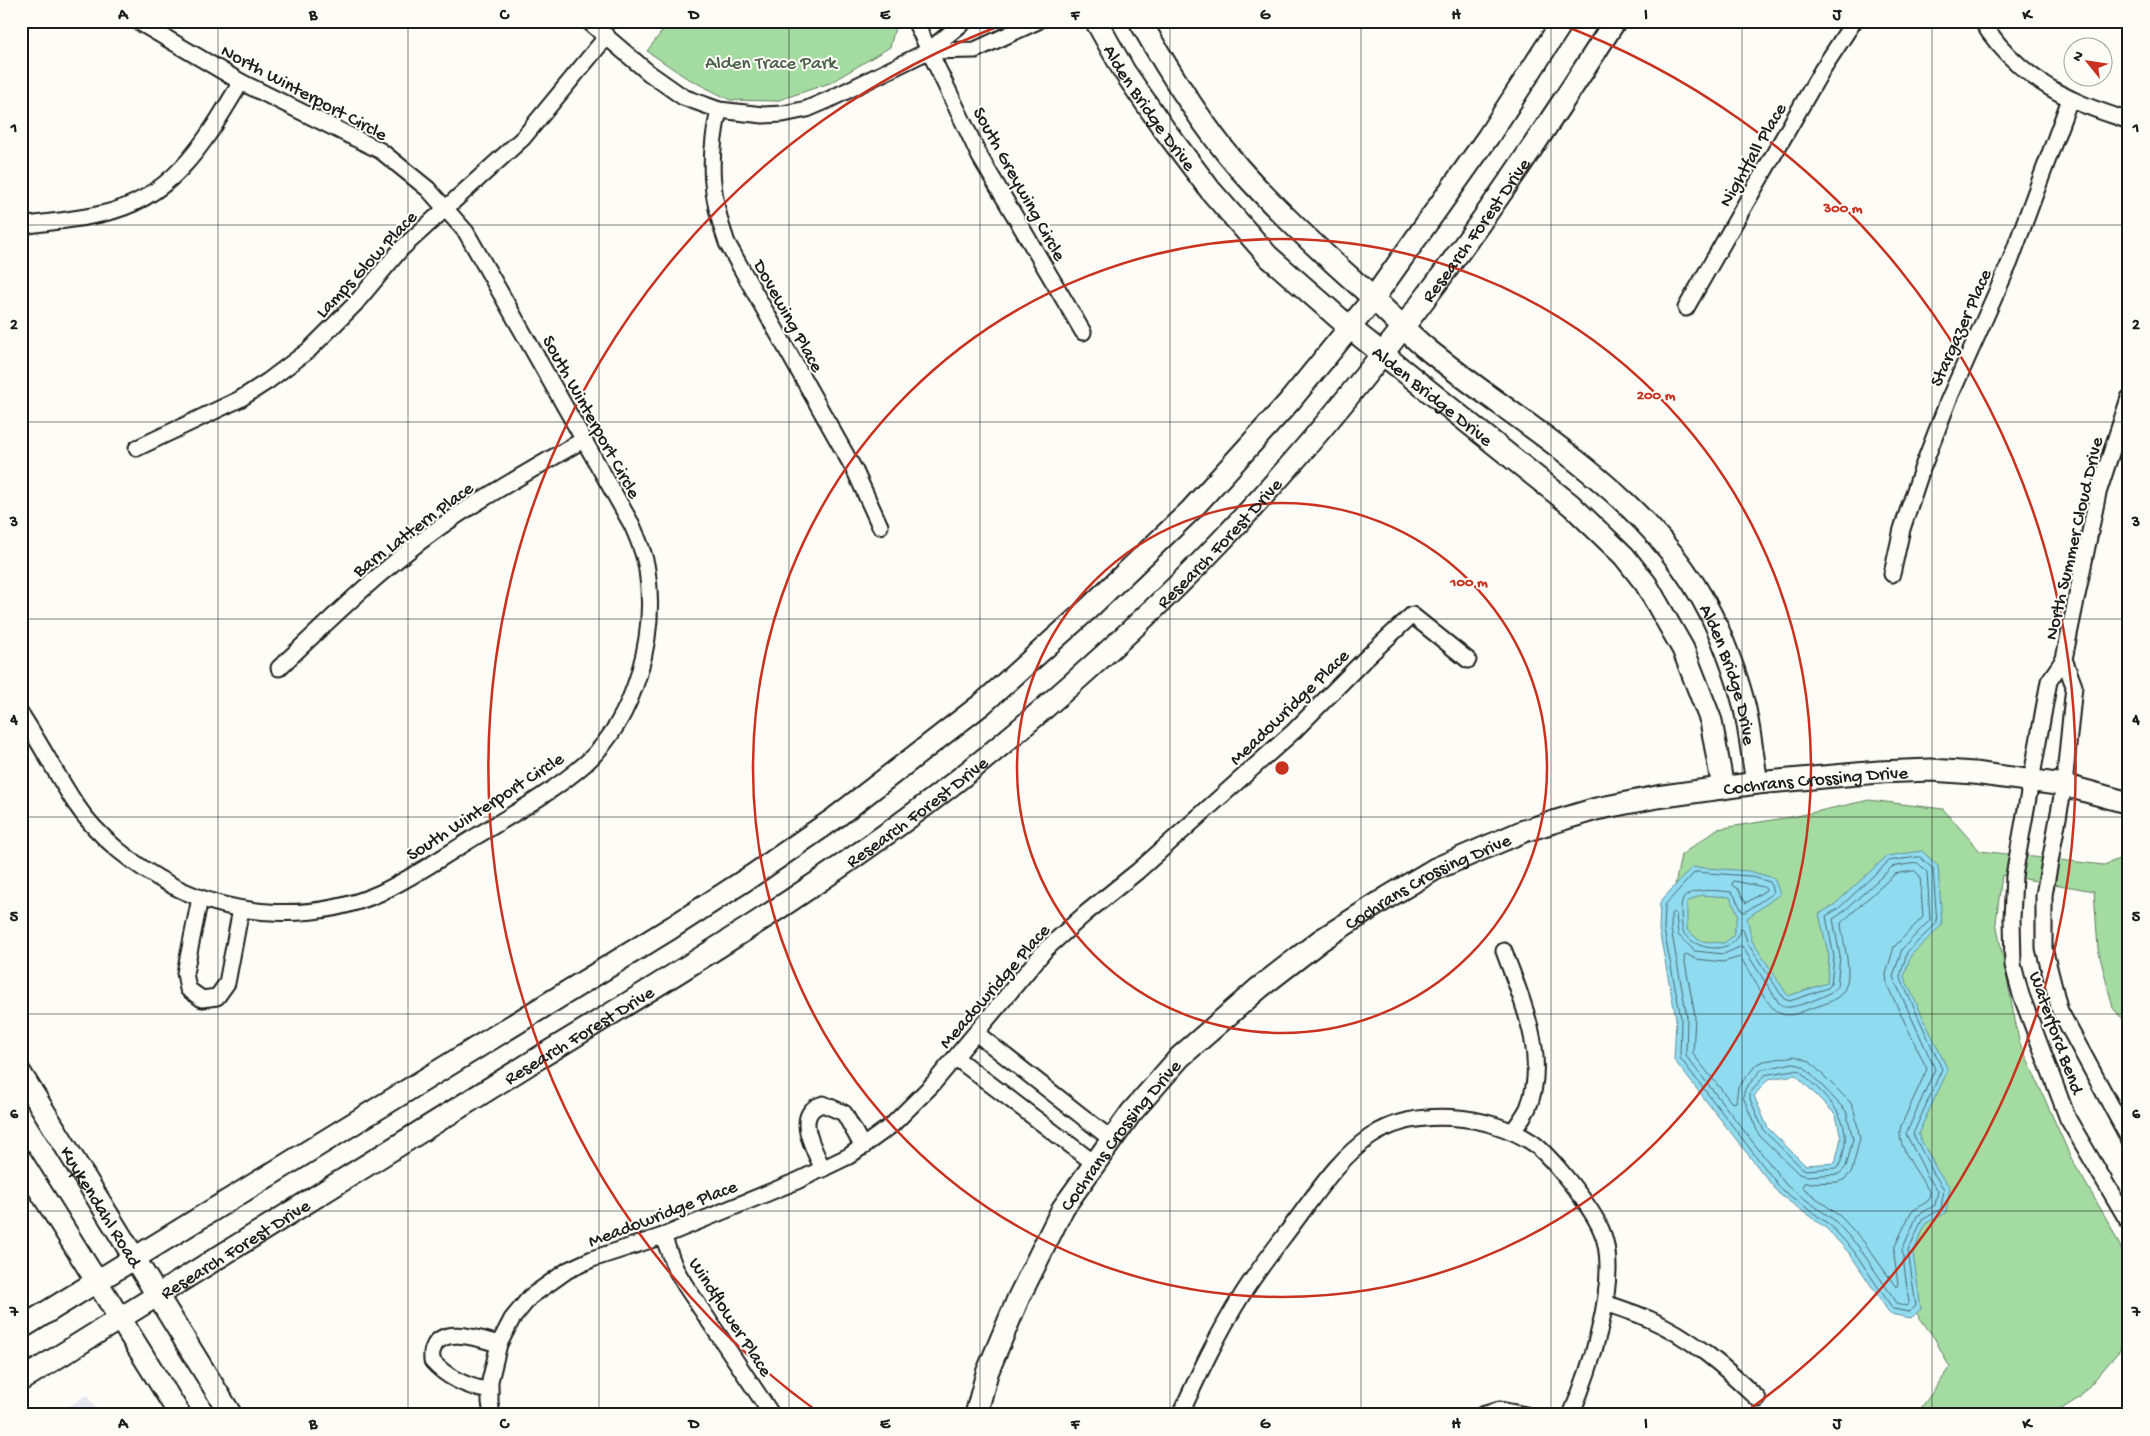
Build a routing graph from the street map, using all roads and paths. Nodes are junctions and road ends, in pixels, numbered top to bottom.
1 (137, 21) edge
2 (588, 21) edge
3 (915, 21) edge
4 (965, 21) edge
5 (1038, 21) edge
6 (1096, 21) edge
7 (1140, 21) edge
8 (1563, 21) edge
9 (1615, 21) edge
10 (1854, 21) edge
11 (1982, 21) edge
12 (607, 36) junction
13 (928, 52) junction
14 (241, 82) junction
15 (2070, 99) junction
16 (719, 110) junction
17 (2129, 121) edge
18 (446, 209) junction
19 (21, 226) edge
20 (1373, 299) junction
21 (1686, 308) dead end
22 (1349, 327) junction
23 (1404, 327) junction
24 (1083, 332) dead end
25 (1382, 353) junction
26 (2129, 398) edge
27 (583, 440) junction
28 (137, 448) dead end
29 (880, 526) dead end
30 (1892, 574) dead end
31 (2064, 659) junction
32 (1468, 660) dead end
33 (279, 668) dead end
34 (21, 714) edge
35 (2032, 780) junction
36 (1757, 784) junction
37 (2064, 785) junction
38 (1723, 788) junction
39 (2129, 803) edge
40 (200, 898) junction
41 (241, 909) junction
42 (1504, 950) dead end
43 (976, 1034) junction
44 (956, 1058) junction
45 (21, 1074) edge
46 (1513, 1131) junction
47 (1111, 1139) junction
48 (2129, 1139) edge
49 (863, 1147) junction
50 (21, 1160) edge
51 (1094, 1163) junction
52 (823, 1169) junction
53 (2129, 1223) edge
54 (662, 1236) junction
55 (135, 1257) junction
56 (97, 1282) junction
57 (157, 1295) junction
58 (1605, 1303) junction
59 (119, 1319) junction
60 (21, 1328) edge
61 (500, 1343) junction
62 (21, 1380) edge
63 (490, 1391) junction
64 (1758, 1399) dead end
65 (180, 1415) edge
66 (231, 1415) edge
67 (492, 1415) edge
68 (772, 1415) edge
69 (976, 1415) edge
70 (1180, 1415) edge
71 (1482, 1415) edge
72 (1526, 1415) edge
73 (1571, 1415) edge

1 - 14 street, North Winterport Circle
2 - 12 street
3 - 13 street, South Greywing Circle
4 - 13 street
5 - 13 street
6 - 22 main road, Alden Bridge Drive
7 - 20 main road, Alden Bridge Drive
8 - 20 main road
9 - 23 main road, Research Forest Drive
10 - 21 street, Nightfall Place
11 - 15 street
12 - 16 street
12 - 18 street, Lamps Glow Place
13 - 16 street
13 - 24 street, South Greywing Circle
14 - 18 street, North Winterport Circle
14 - 19 street
15 - 17 street
15 - 30 street, Stargazer Place
16 - 29 street, Dovewing Place
18 - 27 street, South Winterport Circle
18 - 28 street, Lamps Glow Place
20 - 22 main road
20 - 23 main road, Alden Bridge Drive
22 - 25 main road, Alden Bridge Drive
22 - 55 main road
23 - 25 main road, Research Forest Drive
23 - 36 main road, Alden Bridge Drive
25 - 38 main road, Alden Bridge Drive
25 - 57 main road, Research Forest Drive
26 - 31 street, North Summer Cloud Drive
27 - 33 street, Barn Lattern Place
27 - 41 street, South Winterport Circle
31 - 35 street, North Summer Cloud Drive
31 - 37 street, North Summer Cloud Drive
32 - 43 street, Meadowridge Place
34 - 40 street, South Winterport Circle
35 - 36 main road, Cochrans Crossing Drive
35 - 37 main road, Cochrans Crossing Drive
35 - 53 street, Waterford Bend
36 - 38 main road, Cochrans Crossing Drive
37 - 39 main road, Cochrans Crossing Drive
37 - 48 street, Waterford Bend
38 - 47 main road, Cochrans Crossing Drive
40 - 41 street, South Winterport Circle
40 - 41 street
42 - 46 street
43 - 44 street, Meadowridge Place
43 - 47 street
44 - 49 street, Meadowridge Place
44 - 51 street
45 - 55 main road, Kuykendahl Road
46 - 58 street
46 - 70 street
47 - 51 main road, Cochrans Crossing Drive
49 - 52 street, Meadowridge Place
49 - 52 street
50 - 56 main road
51 - 69 main road, Cochrans Crossing Drive
52 - 54 street, Meadowridge Place
54 - 61 street, Meadowridge Place
54 - 68 street, Windflower Place
55 - 56 main road
55 - 57 main road, Kuykendahl Road
56 - 59 main road
56 - 60 main road
57 - 59 main road, Research Forest Drive
57 - 66 main road, Kuykendahl Road
58 - 64 street
58 - 73 street
59 - 62 main road, Research Forest Drive
59 - 65 main road
61 - 63 street, Meadowridge Place
61 - 63 street
63 - 67 street, Meadowridge Place
71 - 72 street

